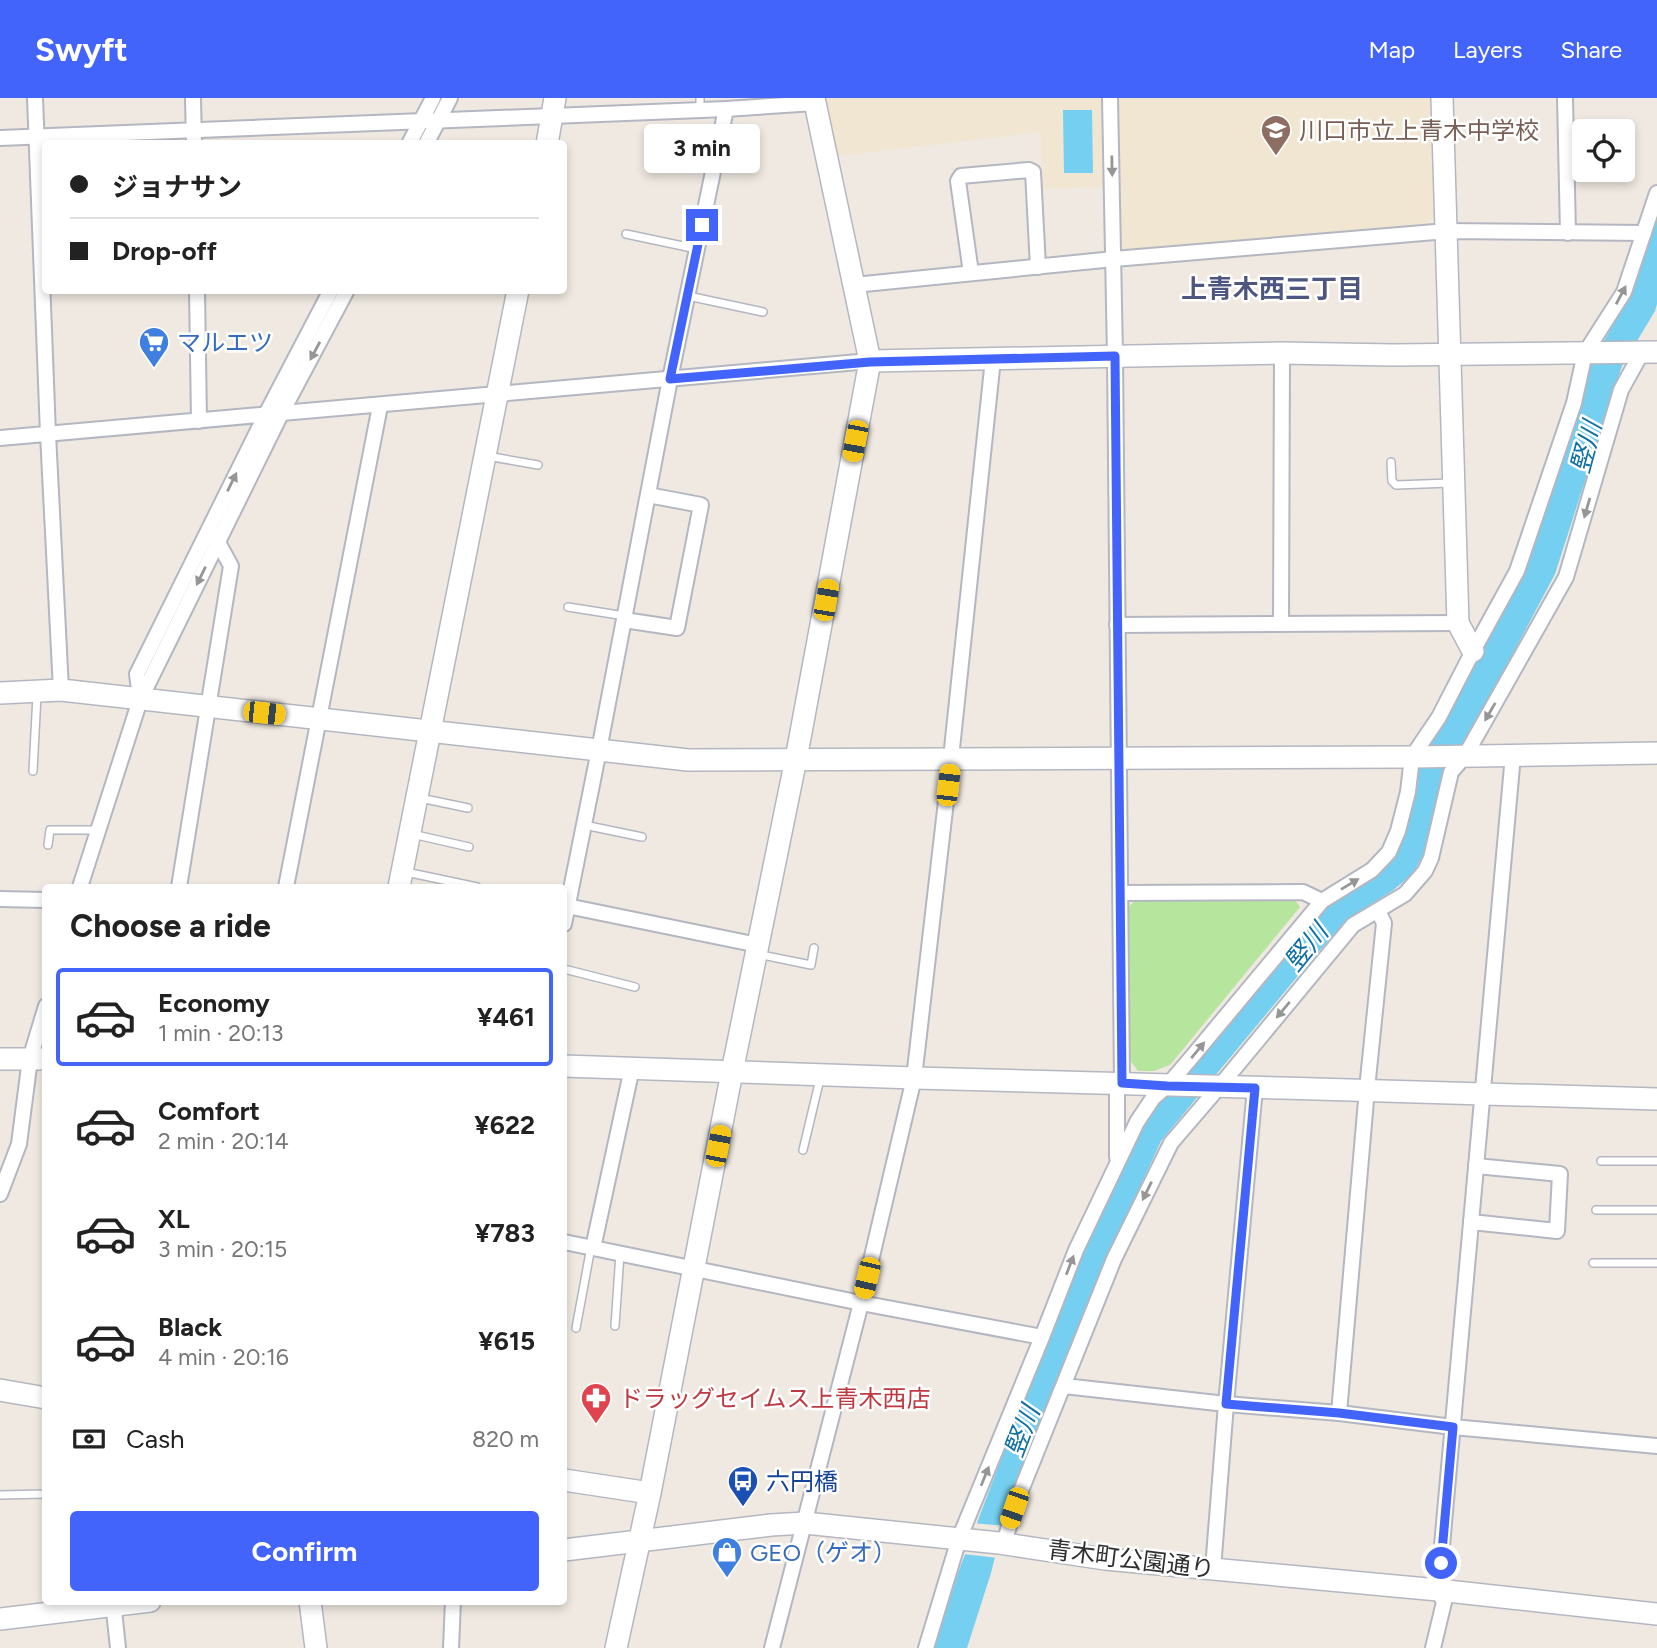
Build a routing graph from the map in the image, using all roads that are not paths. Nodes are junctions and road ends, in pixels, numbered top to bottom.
1 (35, 98) edge
2 (193, 98) edge
3 (433, 98) edge
4 (450, 98) edge
5 (1110, 98) edge
6 (1442, 98) edge
7 (1565, 98) edge
8 (814, 100) edge
9 (700, 104) edge
10 (554, 107) edge
11 (726, 109) junction
12 (438, 121) junction
13 (421, 122) junction
14 (37, 137) junction
15 (194, 137) edge
16 (0, 138) edge
17 (411, 140) edge
18 (428, 140) edge
19 (548, 140) edge
20 (1657, 193) edge
21 (1447, 232) junction
22 (1568, 233) junction
23 (1644, 233) junction
24 (626, 234) dead end
25 (697, 249) junction
26 (1114, 259) junction
27 (1038, 267) junction
28 (42, 272) edge
29 (971, 274) junction
30 (854, 285) junction
31 (43, 294) edge
32 (197, 294) edge
33 (329, 294) edge
34 (345, 294) edge
35 (517, 294) edge
36 (688, 296) junction
37 (763, 312) dead end
38 (1650, 352) edge
39 (1282, 353) junction
40 (1585, 354) junction
41 (1450, 355) junction
42 (1115, 356) junction
43 (993, 359) junction
44 (870, 362) junction
45 (670, 379) junction
46 (497, 395) junction
47 (380, 406) junction
48 (281, 414) junction
49 (265, 416) junction
50 (199, 422) junction
51 (48, 434) junction
52 (0, 438) edge
53 (485, 456) junction
54 (1391, 462) dead end
55 (538, 465) dead end
56 (1454, 482) junction
57 (648, 495) junction
58 (211, 527) junction
59 (218, 541) junction
60 (568, 607) dead end
61 (624, 618) junction
62 (1458, 623) junction
63 (1281, 624) junction
64 (1117, 625) junction
65 (1473, 651) junction
66 (38, 690) junction
67 (61, 690) junction
68 (0, 693) edge
69 (140, 700) junction
70 (208, 706) junction
71 (319, 719) junction
72 (430, 732) junction
73 (599, 750) junction
74 (1657, 753) edge
75 (1513, 755) junction
76 (1461, 756) junction
77 (1416, 757) junction
78 (951, 758) junction
79 (1118, 758) junction
80 (796, 759) junction
81 (33, 771) dead end
82 (417, 797) junction
83 (468, 807) dead end
84 (584, 825) junction
85 (99, 830) junction
86 (410, 833) junction
87 (642, 838) dead end
88 (48, 845) dead end
89 (469, 847) dead end
90 (401, 879) edge
91 (81, 884) edge
92 (179, 884) edge
93 (287, 884) edge
94 (448, 884) edge
95 (1121, 893) junction
96 (0, 899) edge
97 (42, 900) edge
98 (1322, 901) junction
99 (567, 906) joint
100 (1378, 911) junction
101 (814, 948) dead end
102 (757, 950) junction
103 (567, 970) edge
104 (635, 987) dead end
105 (42, 1032) edge
106 (0, 1059) edge
107 (38, 1059) edge
108 (567, 1066) edge
109 (632, 1068) junction
110 (732, 1072) junction
111 (821, 1075) junction
112 (914, 1078) junction
113 (1120, 1083) junction
114 (1167, 1086) junction
115 (1219, 1087) junction
116 (1255, 1088) junction
117 (1367, 1089) junction
118 (1483, 1093) junction
119 (1657, 1099) edge
120 (803, 1150) dead end
121 (1601, 1161) dead end
122 (1657, 1161) edge
123 (1117, 1162) junction
124 (1476, 1166) junction
125 (0, 1194) edge
126 (1596, 1210) dead end
127 (1657, 1210) edge
128 (1471, 1222) junction
129 (567, 1243) edge
130 (592, 1248) junction
131 (620, 1253) junction
132 (1657, 1263) edge
133 (1593, 1264) dead end
134 (694, 1268) junction
135 (861, 1303) junction
136 (615, 1326) dead end
137 (576, 1328) dead end
138 (1042, 1337) junction
139 (1064, 1387) junction
140 (0, 1390) edge
141 (42, 1397) edge
142 (1226, 1404) junction
143 (1339, 1413) junction
144 (1453, 1427) junction
145 (1657, 1446) edge
146 (567, 1480) edge
147 (650, 1493) junction
148 (42, 1494) edge
149 (0, 1495) edge
150 (805, 1523) junction
151 (963, 1539) junction
152 (640, 1541) junction
153 (1002, 1543) junction
154 (567, 1550) edge
155 (1213, 1569) junction
156 (1438, 1590) junction
157 (99, 1605) edge
158 (113, 1605) edge
159 (311, 1605) edge
160 (453, 1605) edge
161 (1657, 1614) edge
162 (0, 1619) edge
163 (118, 1648) edge
164 (316, 1648) edge
165 (451, 1648) edge
166 (615, 1648) edge
167 (772, 1648) edge
168 (926, 1648) edge
169 (1433, 1648) edge

1 - 14 street
2 - 15 street
3 - 13 street
4 - 12 street
5 -> 26 street
6 - 21 street
7 - 22 street
8 - 11 street
8 - 30 street
9 - 10 street
9 - 11 street
10 - 12 street
10 - 19 street
11 - 25 street
12 - 13 street
12 - 18 street
13 - 15 street
13 - 17 street
14 - 15 street
14 - 16 street
14 - 28 street
20 - 23 street
21 - 22 street
21 - 26 street
21 - 41 street
22 - 23 street
40 -> 23 street
24 - 25 lane
25 - 36 street
26 - 27 street
26 - 42 street
27 - 29 street
27 - 29 street
29 - 30 street
30 - 44 street
31 - 51 street
32 - 50 street
33 - 49 street
34 -> 48 street
35 - 46 street
36 - 37 lane
36 - 45 street
38 - 40 street
38 -> 76 street
39 - 41 street
39 - 42 street
39 - 63 street
40 - 41 street
40 - 65 street
41 - 56 street
42 - 43 street
42 - 64 street
43 - 44 street
43 - 78 street
44 - 45 street
44 - 80 street
45 - 46 street
45 - 57 street
46 - 47 street
46 - 53 street
47 - 48 street
47 - 71 street
48 - 49 street
48 - 59 street
49 - 50 street
58 -> 49 street
50 - 51 street
51 - 52 street
51 - 67 street
53 - 55 lane
53 - 72 street
54 - 56 lane
56 - 62 street
57 - 61 street
57 - 61 street
58 - 59 street
58 - 69 street
59 -> 69 street
59 - 70 street
60 - 61 lane
61 - 73 street
62 - 63 street
62 - 65 street
63 - 64 street
64 - 79 street
65 - 77 street
66 - 67 street
66 - 68 street
66 - 81 lane
67 - 69 street
69 - 70 street
69 - 85 street
70 - 71 street
70 - 92 street
71 - 72 street
71 - 93 street
72 - 73 street
72 - 82 street
73 - 80 street
73 - 84 street
74 - 75 street
75 - 76 street
75 - 118 street
76 - 77 street
76 - 100 street
77 - 79 street
98 -> 77 street
78 - 79 street
78 - 80 street
78 - 112 street
79 - 95 street
80 - 102 street
82 - 83 lane
82 - 86 street
84 - 87 lane
84 - 99 street
85 - 88 lane
85 - 91 street
86 - 89 lane
86 - 90 street
90 - 94 lane
95 - 98 street
95 - 113 street
96 - 97 street
114 -> 98 street
99 - 102 street
100 -> 115 street
100 - 117 street
101 - 102 lane
102 - 110 street
103 - 104 lane
105 - 107 street
106 - 107 street
107 - 125 street
108 - 109 street
109 - 110 street
109 - 130 street
110 - 111 street
110 - 134 street
111 - 112 street
111 - 120 lane
112 - 113 street
112 - 135 street
113 - 114 street
113 - 123 street
114 - 115 street
114 - 123 street
115 - 116 street
115 -> 139 street
116 - 117 street
116 - 142 street
117 - 118 street
117 - 143 street
118 - 119 street
118 - 124 street
121 - 122 lane
138 -> 123 street
124 - 128 street
124 - 128 street
126 - 127 lane
128 - 144 street
129 - 130 street
130 - 131 street
130 - 137 lane
131 - 134 street
131 - 136 lane
132 - 133 lane
134 - 135 street
134 - 147 street
135 - 138 street
135 - 150 street
151 -> 138 street
139 - 142 street
139 - 153 street
140 - 141 street
142 - 143 street
142 - 155 street
143 - 144 street
144 - 145 street
144 - 156 street
146 - 147 street
147 - 152 street
148 - 149 lane
150 - 151 street, 青木町公園通り
150 - 152 street, 青木町公園通り
150 - 167 street
151 - 153 street, 青木町公園通り
151 - 168 street
152 - 154 street, 青木町公園通り
152 - 166 street
153 - 155 street, 青木町公園通り
155 - 156 street, 青木町公園通り
156 - 161 street, 青木町公園通り
156 - 169 street
157 - 162 street
158 - 163 street
159 - 164 street
160 - 165 street

